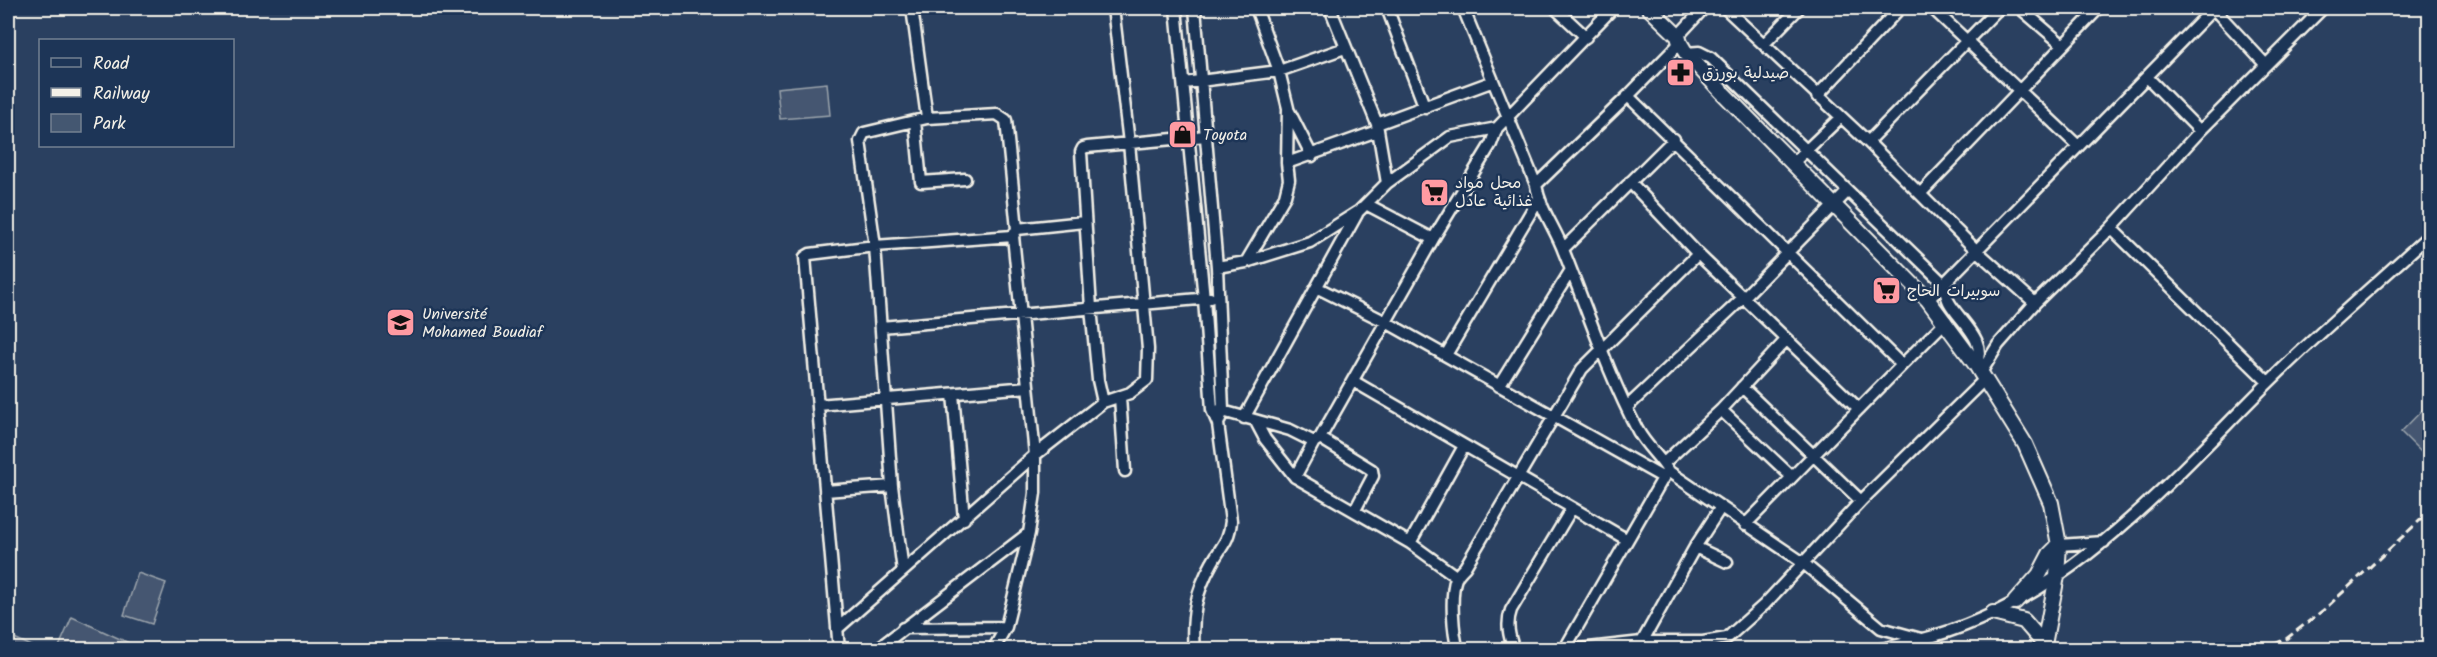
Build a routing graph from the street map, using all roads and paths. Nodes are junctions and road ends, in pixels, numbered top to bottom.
1 (912, 8) edge
2 (1113, 8) edge
3 (1176, 8) edge
4 (1195, 8) edge
5 (1256, 8) edge
6 (1330, 8) edge
7 (1387, 8) edge
8 (1463, 8) edge
9 (1555, 8) edge
10 (1612, 8) edge
11 (1650, 8) edge
12 (1704, 8) edge
13 (1725, 8) edge
14 (1799, 8) edge
15 (1900, 8) edge
16 (1932, 8) edge
17 (1999, 8) edge
18 (2020, 8) edge
19 (2099, 8) edge
20 (2213, 8) edge
21 (2323, 8) edge
22 (1586, 38) junction
23 (1966, 41) junction
24 (1681, 44) junction
25 (1764, 44) junction
26 (2063, 45) junction
27 (1345, 48) junction
28 (2266, 65) junction
29 (1279, 71) junction
30 (2147, 77) junction
31 (1202, 81) junction
32 (1491, 82) junction
33 (1184, 83) junction
34 (2019, 91) junction
35 (1750, 94) junction
36 (1628, 96) junction
37 (1817, 96) junction
38 (1738, 107) junction
39 (1288, 108) junction
40 (1425, 108) junction
41 (1841, 117) junction
42 (927, 118) junction
43 (1507, 118) junction
44 (915, 121) junction
45 (1377, 128) junction
46 (1497, 128) junction
47 (1472, 131) junction
48 (2200, 131) junction
49 (1206, 136) junction
50 (1188, 139) junction
51 (1674, 139) junction
52 (1869, 142) junction
53 (1129, 143) junction
54 (1491, 144) junction
55 (2077, 145) junction
56 (1807, 151) junction
57 (1312, 156) junction
58 (1287, 163) junction
59 (1792, 164) junction
60 (965, 179) dead end
61 (1630, 182) junction
62 (1387, 183) junction
63 (1536, 185) junction
64 (1848, 191) junction
65 (1920, 194) junction
66 (1538, 200) junction
67 (1835, 206) junction
68 (1362, 207) junction
69 (1867, 209) junction
70 (1852, 221) junction
71 (1084, 222) junction
72 (2111, 228) junction
73 (1015, 233) junction
74 (2426, 238) dead end
75 (1433, 239) junction
76 (874, 246) junction
77 (1563, 249) junction
78 (1977, 251) junction
79 (1787, 253) junction
80 (1698, 254) junction
81 (1246, 262) junction
82 (1217, 267) junction
83 (1571, 270) junction
84 (1943, 283) junction
85 (1318, 288) junction
86 (1219, 296) junction
87 (1744, 297) junction
88 (1204, 299) junction
89 (1928, 300) junction
90 (1142, 303) junction
91 (2035, 303) junction
92 (1091, 308) junction
93 (1022, 313) junction
94 (1386, 321) junction
95 (1946, 321) junction
96 (881, 327) junction
97 (1786, 340) junction
98 (1600, 349) junction
99 (1446, 355) junction
100 (1902, 364) junction
101 (1980, 373) junction
102 (1353, 381) junction
103 (2268, 382) junction
104 (1499, 386) junction
105 (1028, 387) junction
106 (1742, 387) junction
107 (953, 394) junction
108 (1120, 397) junction
109 (886, 400) junction
110 (1103, 402) junction
111 (818, 405) junction
112 (1627, 407) junction
113 (1859, 409) junction
114 (1218, 410) junction
115 (1721, 410) junction
116 (1552, 417) junction
117 (1244, 418) junction
118 (1256, 422) junction
119 (1317, 440) junction
120 (1464, 446) junction
121 (1035, 456) junction
122 (1813, 456) junction
123 (1125, 471) dead end
124 (1665, 471) junction
125 (1791, 476) junction
126 (1295, 477) junction
127 (1517, 477) junction
128 (892, 486) junction
129 (825, 491) junction
130 (1860, 501) junction
131 (1721, 507) junction
132 (1572, 508) junction
133 (1355, 510) junction
134 (964, 519) junction
135 (1745, 525) junction
136 (1029, 533) junction
137 (1626, 539) junction
138 (2104, 542) junction
139 (1410, 543) junction
140 (2059, 545) junction
141 (1695, 547) junction
142 (1727, 562) dead end
143 (1802, 562) junction
144 (903, 571) junction
145 (2057, 576) junction
146 (1456, 577) junction
147 (2015, 602) junction
148 (1993, 613) junction
149 (1006, 627) junction
150 (903, 628) junction
151 (1881, 628) junction
152 (837, 629) junction
153 (1921, 639) junction
154 (1642, 642) junction
155 (2044, 647) edge
156 (1880, 649) edge
157 (839, 650) edge
158 (876, 650) edge
159 (993, 650) edge
160 (1194, 650) edge
161 (1458, 650) edge
162 (1514, 650) edge
163 (1564, 650) edge
164 (1571, 650) edge
165 (1874, 650) edge

1 - 42 street
2 - 53 street
3 - 33 street
4 - 31 street
5 - 29 street
6 - 27 street
7 - 40 street
8 - 32 street
9 - 22 street
10 - 22 street
11 - 24 main road
12 - 24 street
13 - 25 street
14 - 25 street
15 - 37 street
16 - 23 street
17 - 23 street
18 - 26 street
19 - 26 street
20 - 28 street
20 - 30 street
21 - 28 street
22 - 43 street
23 - 34 street
23 - 52 street
24 - 35 street
24 - 36 street
24 - 38 main road
25 - 37 street
26 - 34 street
27 - 29 street
27 - 45 street
28 - 48 street
29 - 31 street
29 - 39 street
30 - 48 street
30 - 55 street
31 - 33 street
31 - 49 street
32 - 40 street
32 - 43 street
33 - 50 street
34 - 55 street
34 - 65 street
35 - 38 street
35 - 56 street
36 - 51 street
36 - 63 street
37 - 41 street
38 - 59 main road
39 - 57 street
39 - 58 street
40 - 45 street
41 - 52 street
41 - 56 street
42 - 44 street
42 - 73 street
43 - 46 street
43 - 63 street
44 - 60 street
44 - 76 street
45 - 57 street
45 - 62 street
46 - 47 street
46 - 54 street
47 - 54 street
47 - 62 street
48 - 72 street
49 - 50 street
49 - 82 street
50 - 53 street
50 - 88 street
51 - 61 street
51 - 79 street
52 - 65 street
53 - 71 street
53 - 90 street
54 - 75 street
55 - 78 street
56 - 59 street
56 - 64 street
57 - 58 street
58 - 81 street
59 - 67 main road
61 - 77 street
61 - 80 street
62 - 68 street
63 - 66 street
64 - 67 street
64 - 69 street
65 - 78 street
66 - 77 street
66 - 99 street
67 - 70 main road
67 - 79 street
68 - 75 street
68 - 81 street
68 - 85 street
69 - 70 street
69 - 84 street
70 - 89 main road
71 - 73 street
71 - 92 street
72 - 91 street
72 - 103 street
73 - 76 street
73 - 93 street
74 - 103 street
75 - 94 street
76 - 96 street
76 - 111 street
77 - 83 street
78 - 84 street
78 - 91 street
79 - 87 street
79 - 100 street
80 - 87 street
80 - 98 street
81 - 82 street
82 - 86 street
83 - 98 street
83 - 104 street
84 - 89 street
84 - 101 street
85 - 94 street
85 - 117 street
86 - 88 street
86 - 114 street
87 - 97 street
87 - 112 street
88 - 90 street
88 - 114 street
89 - 95 main road
90 - 92 street
90 - 108 street
91 - 101 street
92 - 93 street
92 - 110 street
93 - 96 street
93 - 105 street
94 - 99 street
94 - 102 street
95 - 100 street
95 - 101 main road
96 - 109 street
97 - 106 street
97 - 113 street
98 - 112 street
98 - 116 street
99 - 104 street
100 - 113 street
101 - 130 street
101 - 140 main road
102 - 119 street
102 - 120 street
103 - 138 street
104 - 116 street
105 - 107 street
105 - 121 street
106 - 115 street
106 - 122 street
107 - 109 street
107 - 134 street
108 - 110 street
108 - 123 street
109 - 111 street
109 - 128 street
110 - 121 street
111 - 129 street
112 - 124 street
113 - 122 street
114 - 117 street
114 - 160 street
115 - 124 street
115 - 125 street
116 - 124 street
116 - 127 street
117 - 118 street
118 - 119 street
118 - 126 street
119 - 126 street
119 - 133 street
120 - 127 street
120 - 139 street
121 - 134 street
121 - 136 street
122 - 125 street
122 - 130 street
124 - 131 street
124 - 137 street
125 - 135 street
126 - 133 street
127 - 132 street
127 - 146 street
128 - 129 street
128 - 144 street
129 - 152 street
130 - 143 street
131 - 135 street
131 - 141 street
132 - 137 street
132 - 162 street
133 - 139 street
134 - 144 street
135 - 143 street
136 - 149 street
136 - 150 street
137 - 163 street
138 - 140 street
138 - 145 street
139 - 146 street
140 - 145 main road
140 - 147 main road
141 - 142 street
141 - 154 street
143 - 151 street
143 - 154 street
144 - 152 street
145 - 147 street
145 - 155 main road
146 - 161 street
147 - 148 street
148 - 153 street
148 - 155 main road
149 - 150 street
149 - 159 street
150 - 158 street
151 - 153 street
151 - 156 street
152 - 157 street
153 - 156 street
154 - 164 street
156 - 165 street

